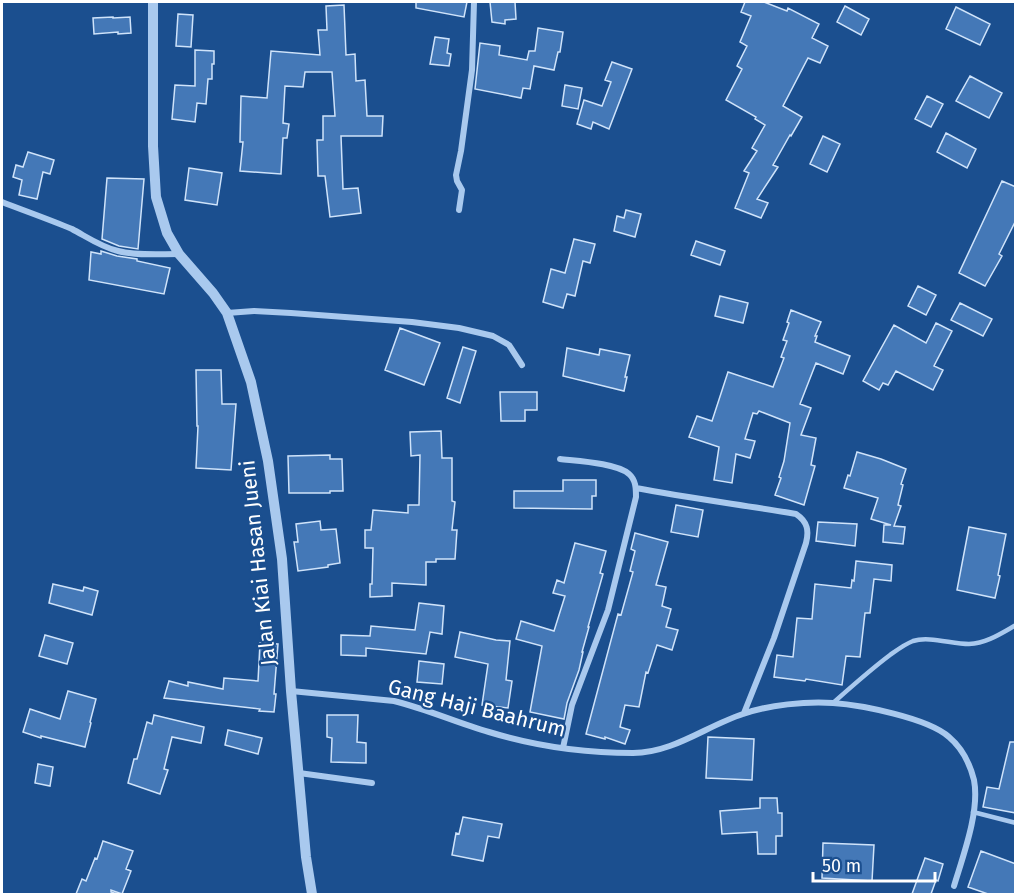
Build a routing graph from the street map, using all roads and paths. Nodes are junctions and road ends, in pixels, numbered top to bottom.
1 (153, 2) edge
2 (474, 2) edge
3 (2, 202) edge
4 (459, 210) dead end
5 (179, 254) junction
6 (227, 314) junction
7 (522, 364) dead end
8 (560, 459) dead end
9 (636, 488) junction
10 (1016, 625) edge
11 (291, 691) junction
12 (833, 703) junction
13 (744, 713) junction
14 (563, 748) junction
15 (299, 773) junction
16 (372, 783) dead end
17 (973, 812) junction
18 (1016, 824) edge
19 (954, 886) dead end
20 (312, 894) edge

1 - 5 street, Jalan Kiai Hasan Jueni
2 - 4 street
3 - 5 street
5 - 6 street, Jalan Kiai Hasan Jueni
6 - 7 street
6 - 11 street, Jalan Kiai Hasan Jueni
8 - 9 street
9 - 13 street
9 - 14 street
10 - 12 lane
11 - 14 street, Gang Haji Baahrum
11 - 15 street, Jalan Kiai Hasan Jueni
12 - 13 street, Gang Haji Baahrum
12 - 17 street, Gang Haji Baahrum
13 - 14 street, Gang Haji Baahrum
15 - 16 street
15 - 20 street, Jalan Kiai Hasan Jueni
17 - 18 lane
17 - 19 street, Gang Haji Baahrum

